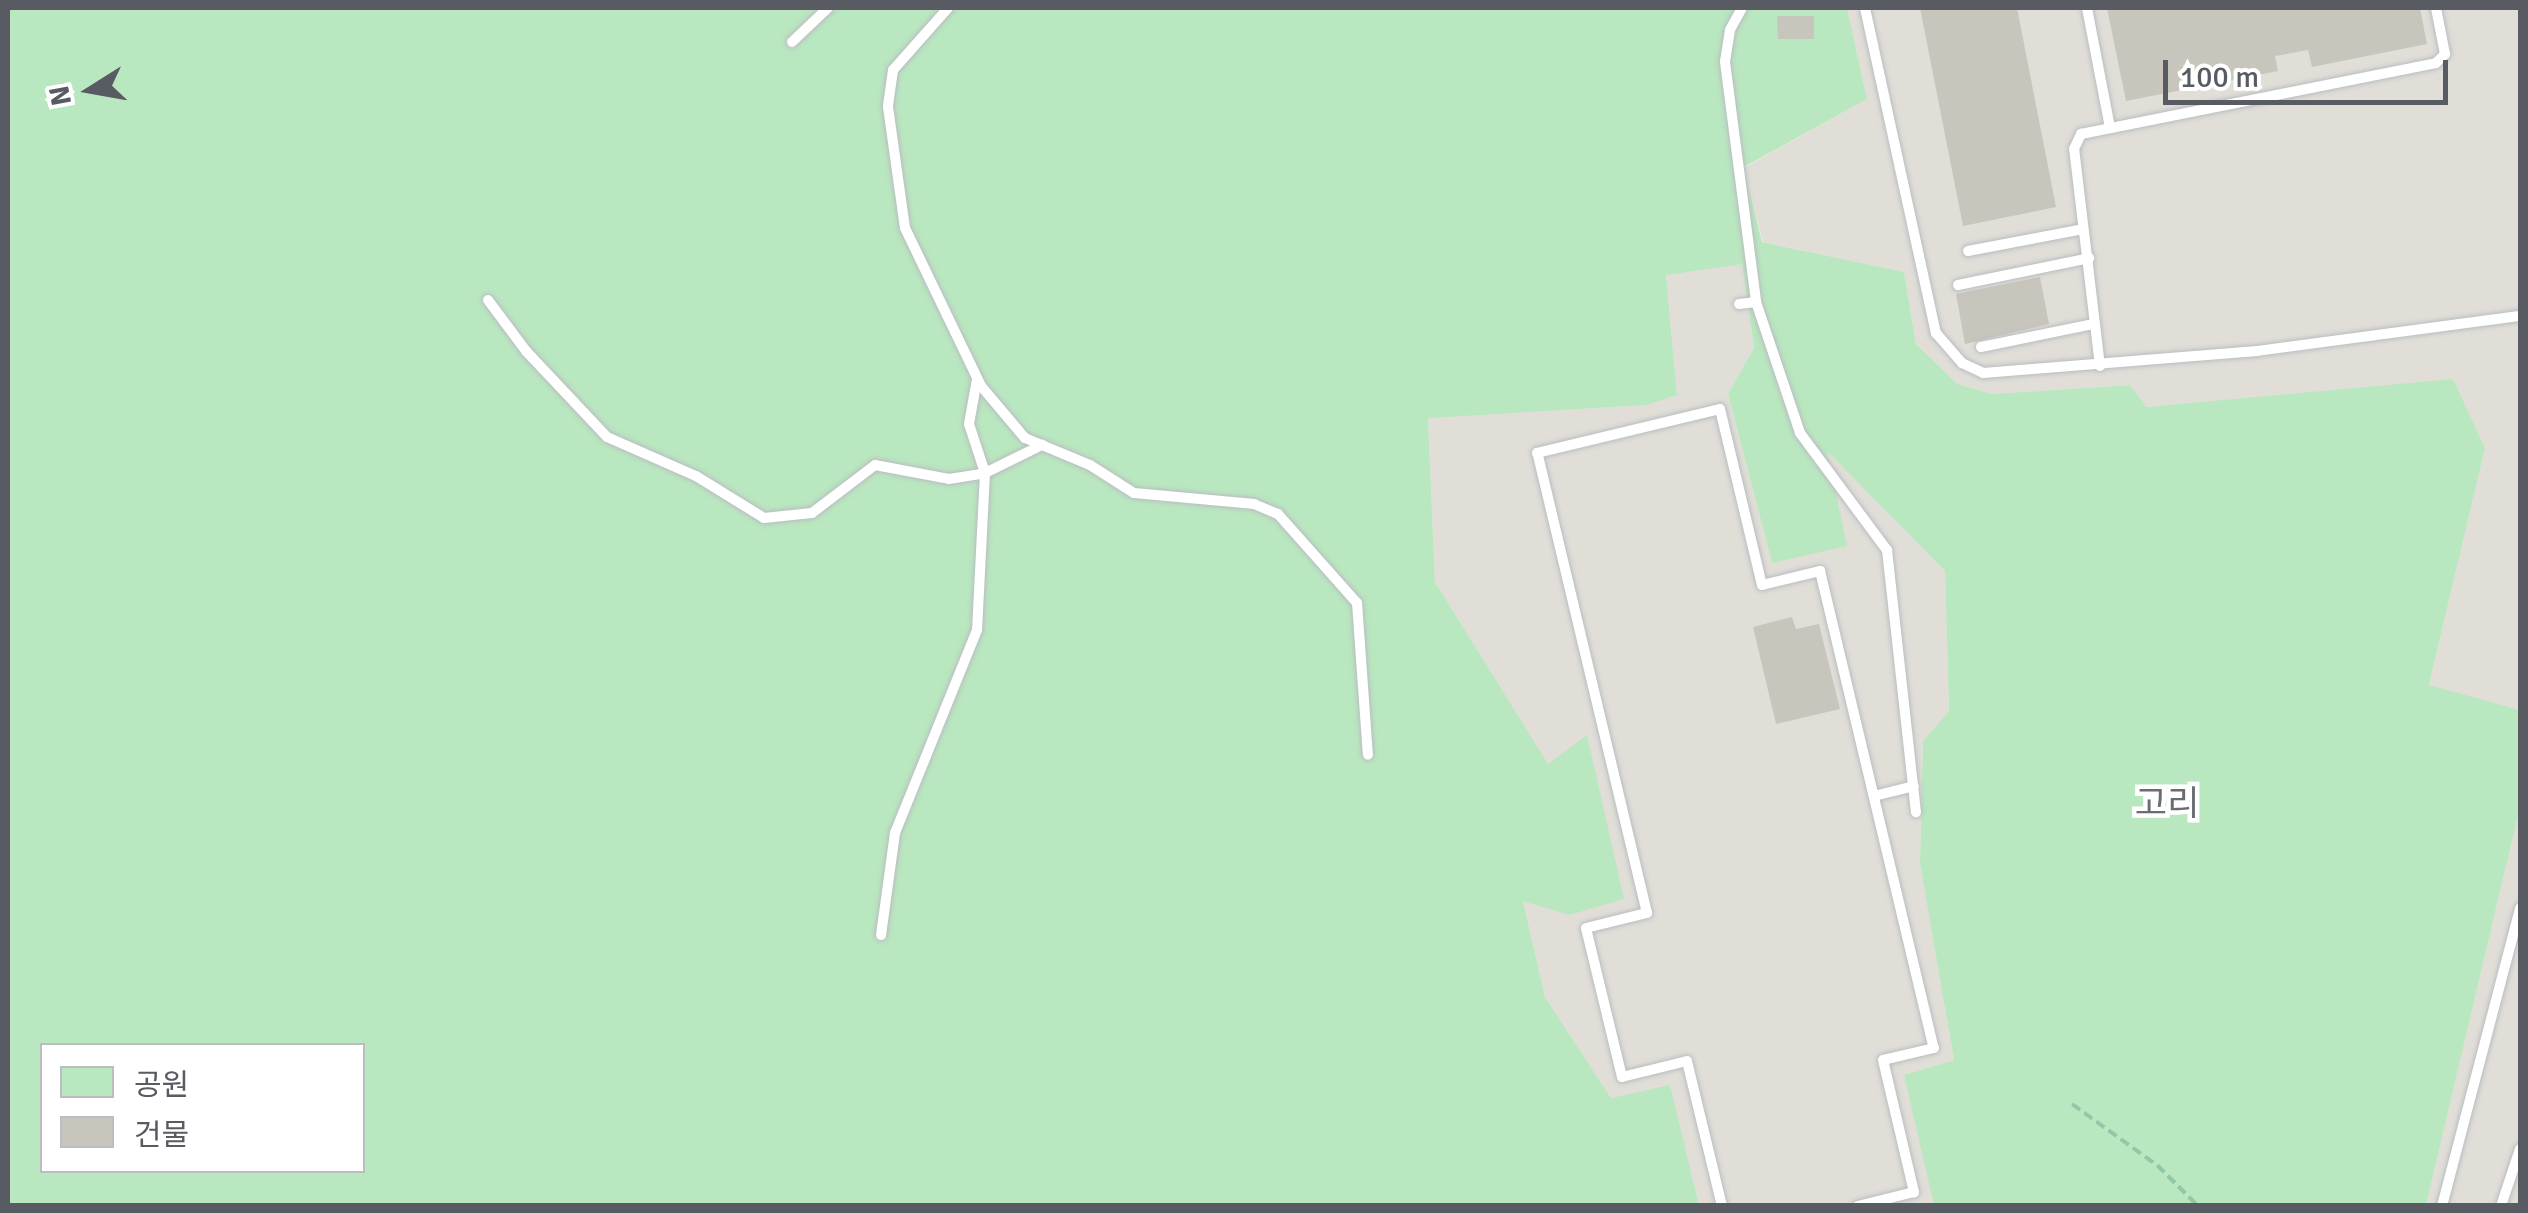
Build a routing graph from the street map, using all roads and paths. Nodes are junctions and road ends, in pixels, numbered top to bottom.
1 (828, 8) edge
2 (948, 8) edge
3 (1742, 8) edge
4 (1865, 8) edge
5 (2087, 8) edge
6 (2436, 8) edge
7 (792, 42) dead end
8 (2110, 128) junction
9 (2084, 229) junction
10 (1968, 251) dead end
11 (2089, 258) junction
12 (1958, 285) dead end
13 (488, 300) dead end
14 (1756, 302) junction
15 (1739, 304) dead end
16 (2520, 316) edge
17 (2093, 324) junction
18 (1981, 347) dead end
19 (2100, 366) junction
20 (977, 378) junction
21 (1042, 446) junction
22 (980, 474) junction
23 (1368, 755) dead end
24 (1914, 786) junction
25 (1874, 796) junction
26 (1916, 812) dead end
27 (2520, 908) edge
28 (881, 935) dead end
29 (2072, 1104) dead end
30 (2520, 1150) edge
31 (1722, 1206) edge
32 (1858, 1206) edge
33 (2198, 1206) edge
34 (2442, 1206) edge
35 (2501, 1206) edge

1 - 7 lane
2 - 20 lane
3 - 14 lane
4 - 19 lane
5 - 8 lane
6 - 8 lane
8 - 9 lane
9 - 10 lane
9 - 11 lane
11 - 12 lane
11 - 17 lane
13 - 22 lane
14 - 15 lane
14 - 24 lane
16 - 19 lane
17 - 18 lane
17 - 19 lane
20 - 21 lane
20 - 22 lane
21 - 22 lane
21 - 23 lane
22 - 28 lane
24 - 25 lane
24 - 26 lane
25 - 31 lane
25 - 32 lane
27 - 34 lane
29 - 33 path
30 - 35 lane

